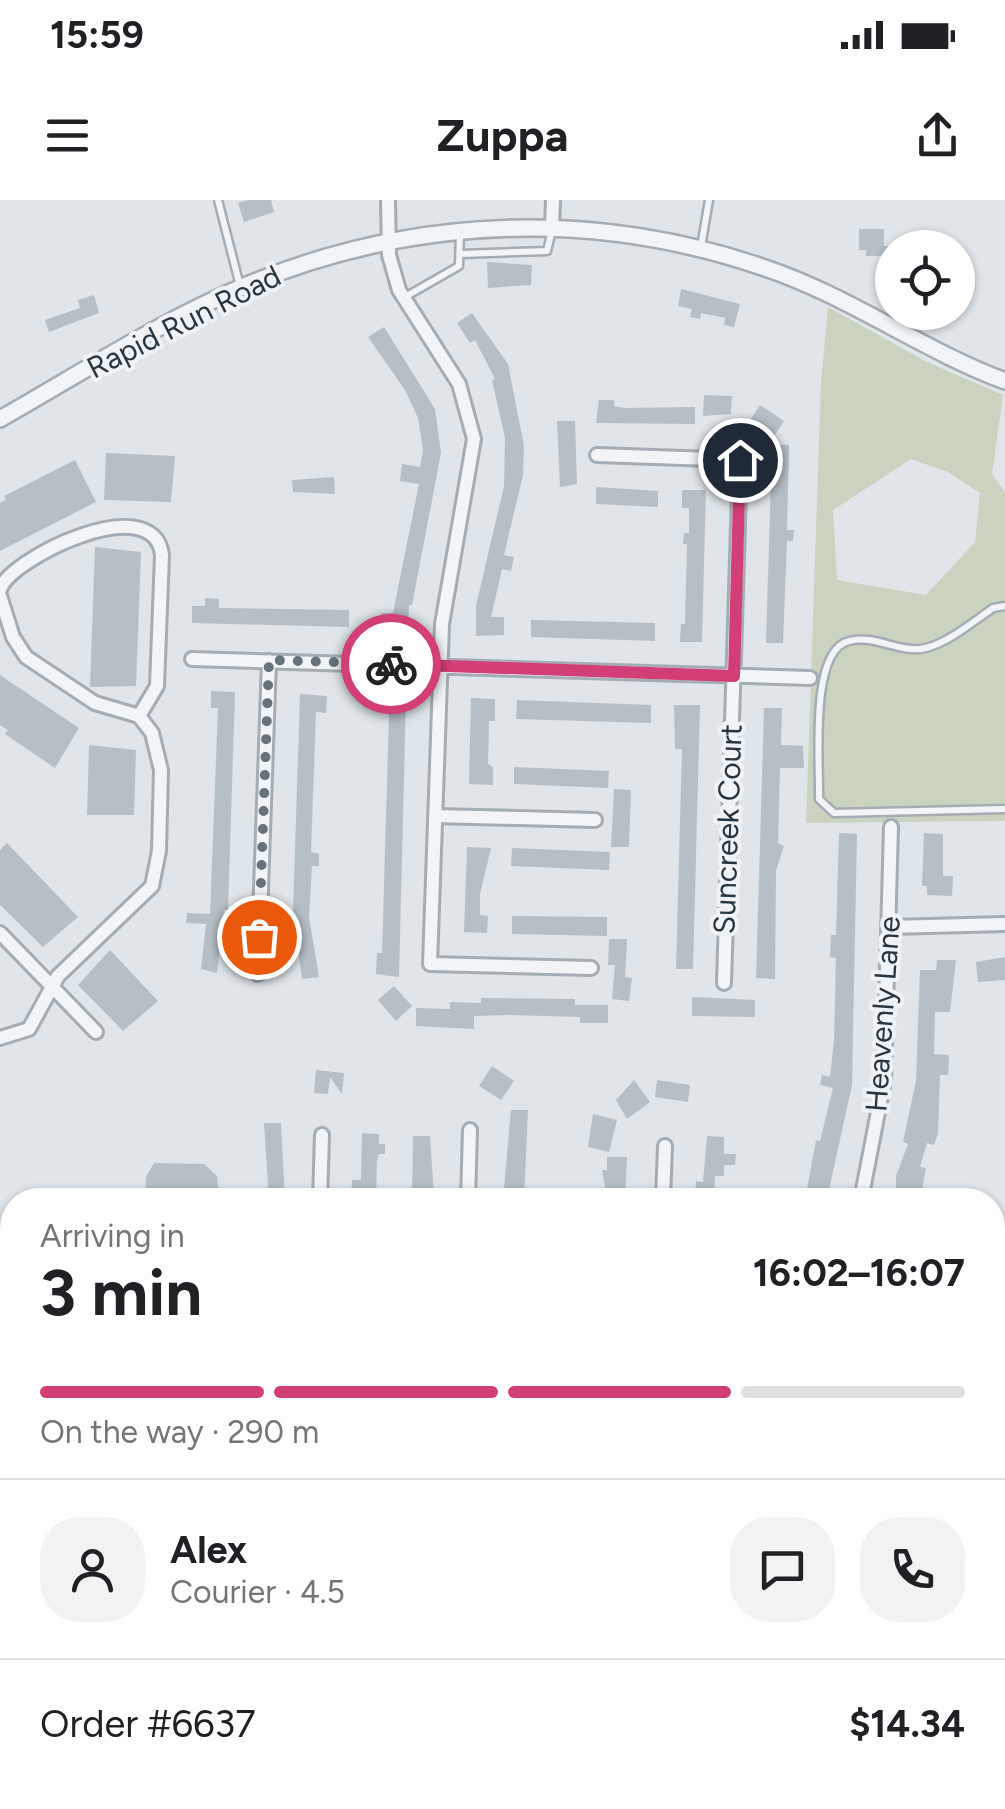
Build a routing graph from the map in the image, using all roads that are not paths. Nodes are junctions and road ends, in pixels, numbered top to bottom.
1 (218, 200) edge
2 (388, 200) edge
3 (553, 200) edge
4 (709, 200) edge
5 (552, 227) junction
6 (460, 230) junction
7 (388, 240) junction
8 (701, 248) junction
9 (461, 254) junction
10 (241, 288) junction
11 (404, 298) junction
12 (1005, 380) edge
13 (0, 419) edge
14 (596, 456) dead end
15 (0, 593) edge
16 (1005, 606) edge
17 (192, 659) dead end
18 (269, 660) junction
19 (439, 666) junction
20 (734, 676) junction
21 (810, 678) dead end
22 (139, 716) junction
23 (1005, 809) edge
24 (434, 816) junction
25 (595, 820) dead end
26 (892, 827) dead end
27 (1005, 924) edge
28 (890, 927) junction
29 (0, 933) edge
30 (591, 968) dead end
31 (258, 974) dead end
32 (724, 983) dead end
33 (52, 987) junction
34 (96, 1032) dead end
35 (0, 1038) edge
36 (470, 1130) dead end
37 (322, 1135) dead end
38 (665, 1146) dead end
39 (320, 1188) edge
40 (468, 1188) edge
41 (663, 1188) edge
42 (863, 1188) edge

1 - 10 lane
2 - 7 street
3 - 5 street
4 - 8 lane
5 - 6 street, Rapid Run Road
5 - 8 street, Rapid Run Road
5 - 9 lane
6 - 7 street, Rapid Run Road
6 - 9 lane
7 - 10 street, Rapid Run Road
7 - 11 street
8 - 12 street, Rapid Run Road
9 - 11 lane
10 - 13 street, Rapid Run Road
11 - 19 street
14 - 20 street, Suncreek Court
15 - 22 street
15 - 22 street
16 - 23 lane
17 - 18 street
18 - 19 street
18 - 31 street
19 - 20 street
19 - 24 street
20 - 21 street
20 - 32 street, Suncreek Court
22 - 33 street
24 - 25 street
24 - 30 street
26 - 28 street, Heavenly Lane
27 - 28 street
28 - 42 street, Heavenly Lane
29 - 33 street
33 - 34 street
33 - 35 street
36 - 40 street
37 - 39 street
38 - 41 street

